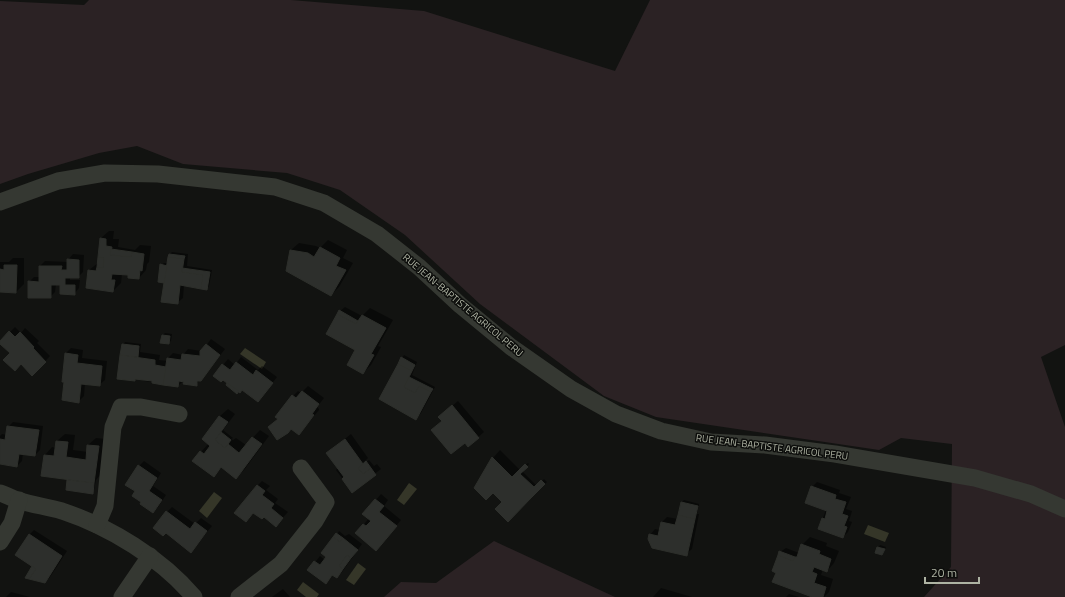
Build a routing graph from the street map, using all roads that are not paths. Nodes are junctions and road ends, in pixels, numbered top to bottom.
1 (0, 202) edge
2 (179, 414) dead end
3 (301, 468) dead end
4 (0, 493) edge
5 (19, 500) junction
6 (1065, 509) edge
7 (97, 525) junction
8 (0, 542) edge
9 (150, 556) junction
10 (122, 597) edge
11 (194, 597) edge
12 (239, 597) edge

1 - 6 street, RUE JEAN-BAPTISTE AGRICOL PERU
2 - 7 street
3 - 12 street
4 - 5 street
5 - 7 street
5 - 8 street
7 - 9 street
9 - 10 street
9 - 11 street

